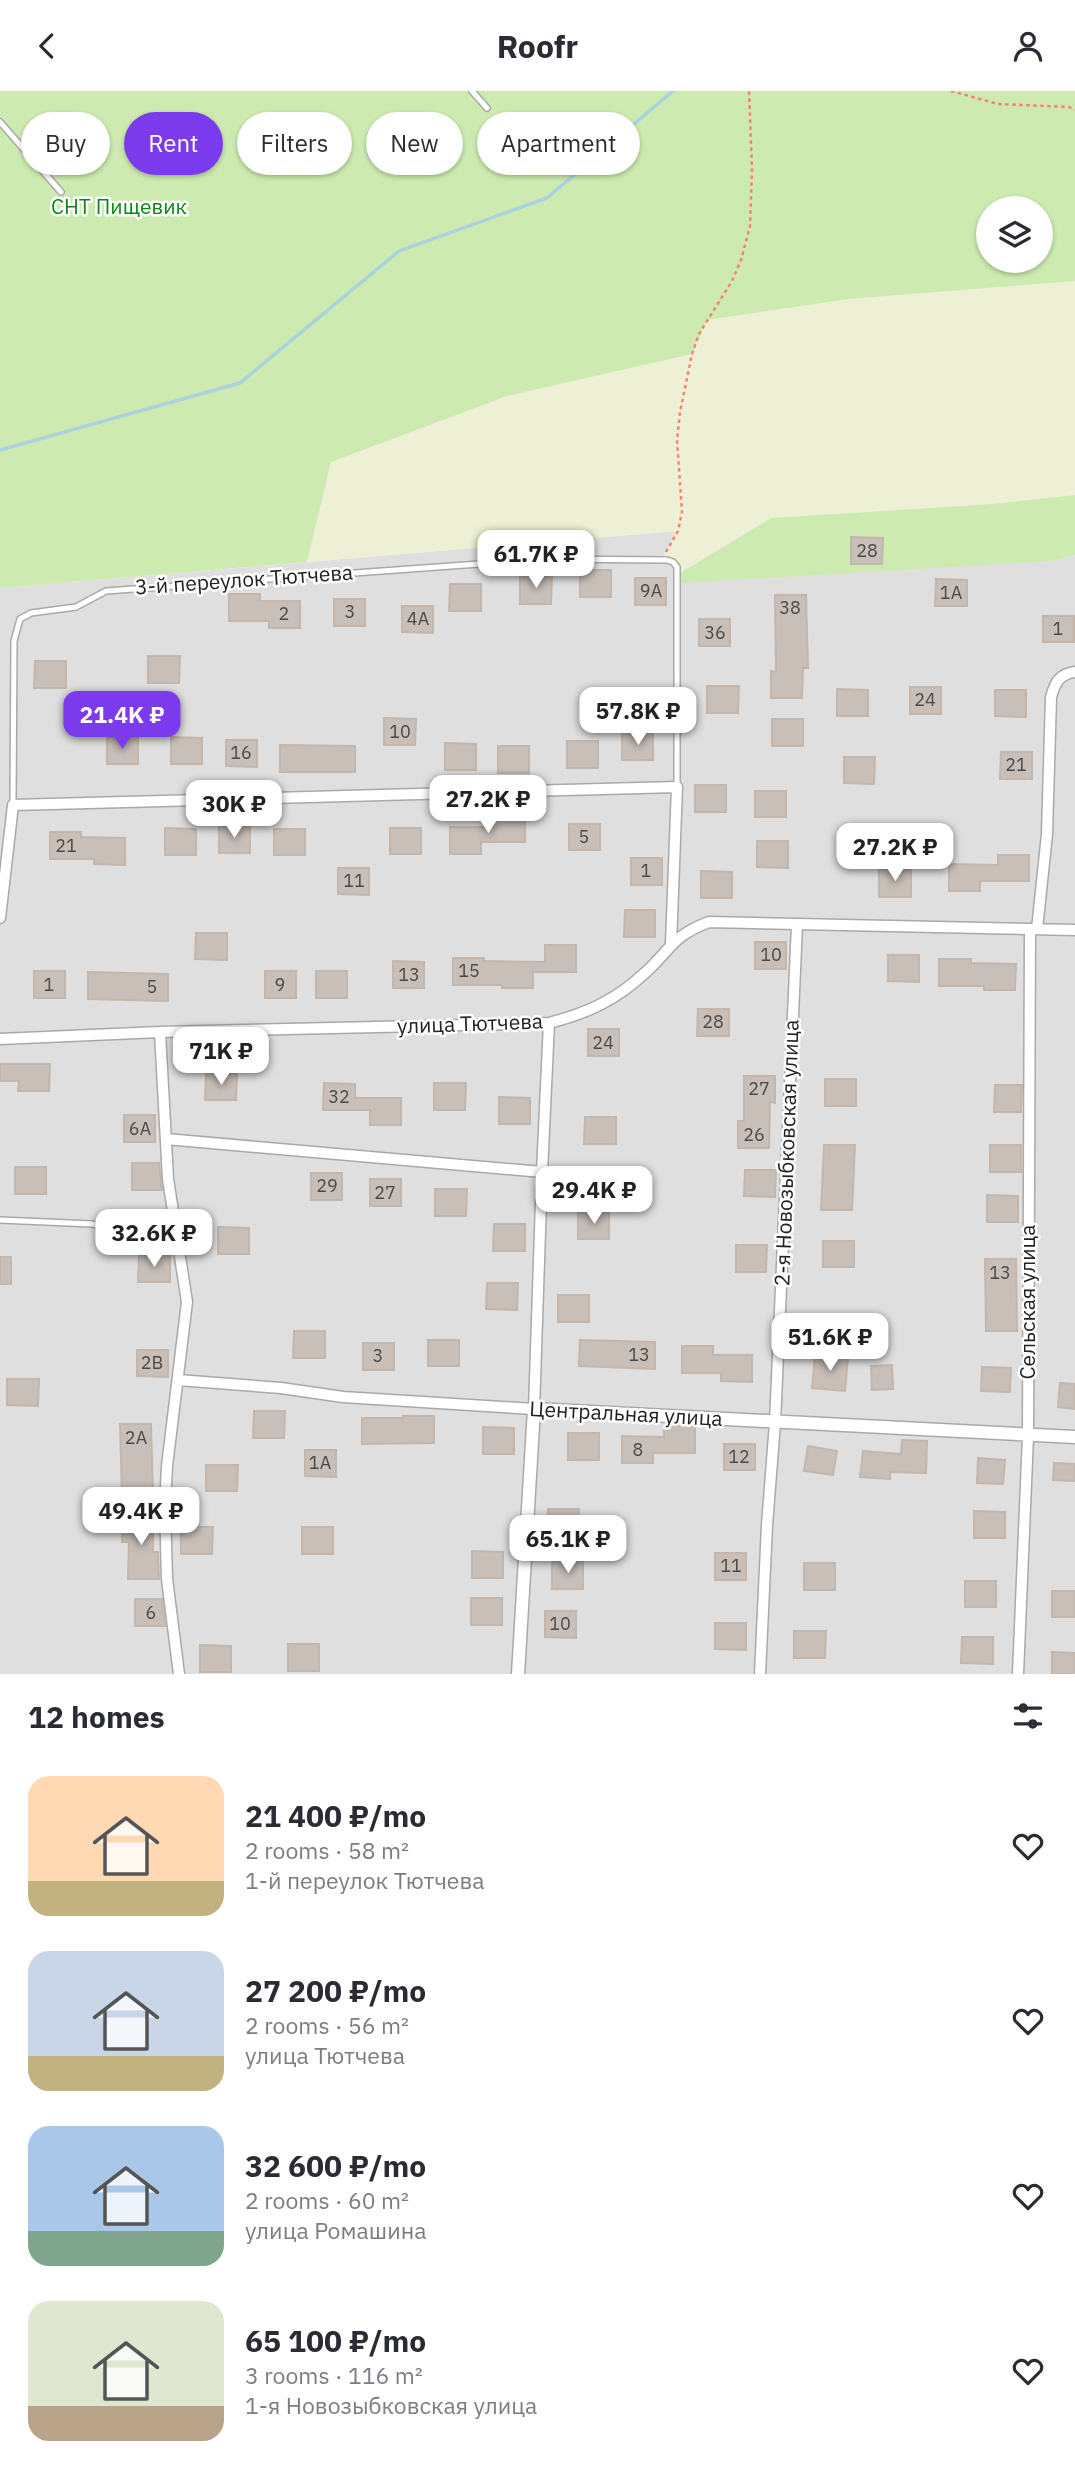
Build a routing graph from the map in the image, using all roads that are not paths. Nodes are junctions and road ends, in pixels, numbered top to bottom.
1 (472, 91) edge
2 (487, 108) dead end
3 (0, 122) edge
4 (61, 192) dead end
5 (1075, 672) edge
6 (677, 787) junction
7 (13, 805) junction
8 (0, 918) edge
9 (797, 925) junction
10 (1033, 929) junction
11 (1075, 930) edge
12 (671, 944) junction
13 (549, 1023) junction
14 (160, 1032) junction
15 (0, 1039) edge
16 (166, 1139) junction
17 (542, 1172) junction
18 (0, 1220) edge
19 (179, 1244) junction
20 (178, 1380) junction
21 (534, 1409) junction
22 (775, 1423) junction
23 (1028, 1436) junction
24 (1075, 1437) edge
25 (178, 1674) edge
26 (518, 1674) edge
27 (760, 1674) edge
28 (1018, 1674) edge

1 - 2 lane
3 - 4 lane
5 - 10 street, Сельская улица
6 - 7 street
6 - 7 lane, 3-й переулок Тютчева
6 - 12 street
7 - 8 street
9 - 10 street, улица Тютчева
9 - 12 street, улица Тютчева
9 - 22 street, 2-я Новозыбковская улица
10 - 11 street, улица Тютчева
10 - 23 street, Сельская улица
12 - 13 street, улица Тютчева
13 - 14 street, улица Тютчева
13 - 17 street
14 - 15 street, улица Тютчева
14 - 16 street
16 - 17 street
16 - 19 street
17 - 21 street
18 - 19 lane
19 - 20 street
20 - 21 street, Центральная улица
20 - 25 street
21 - 22 street, Центральная улица
21 - 26 street
22 - 23 street, Центральная улица
22 - 27 street, 2-я Новозыбковская улица
23 - 24 street, Центральная улица
23 - 28 street, Сельская улица

